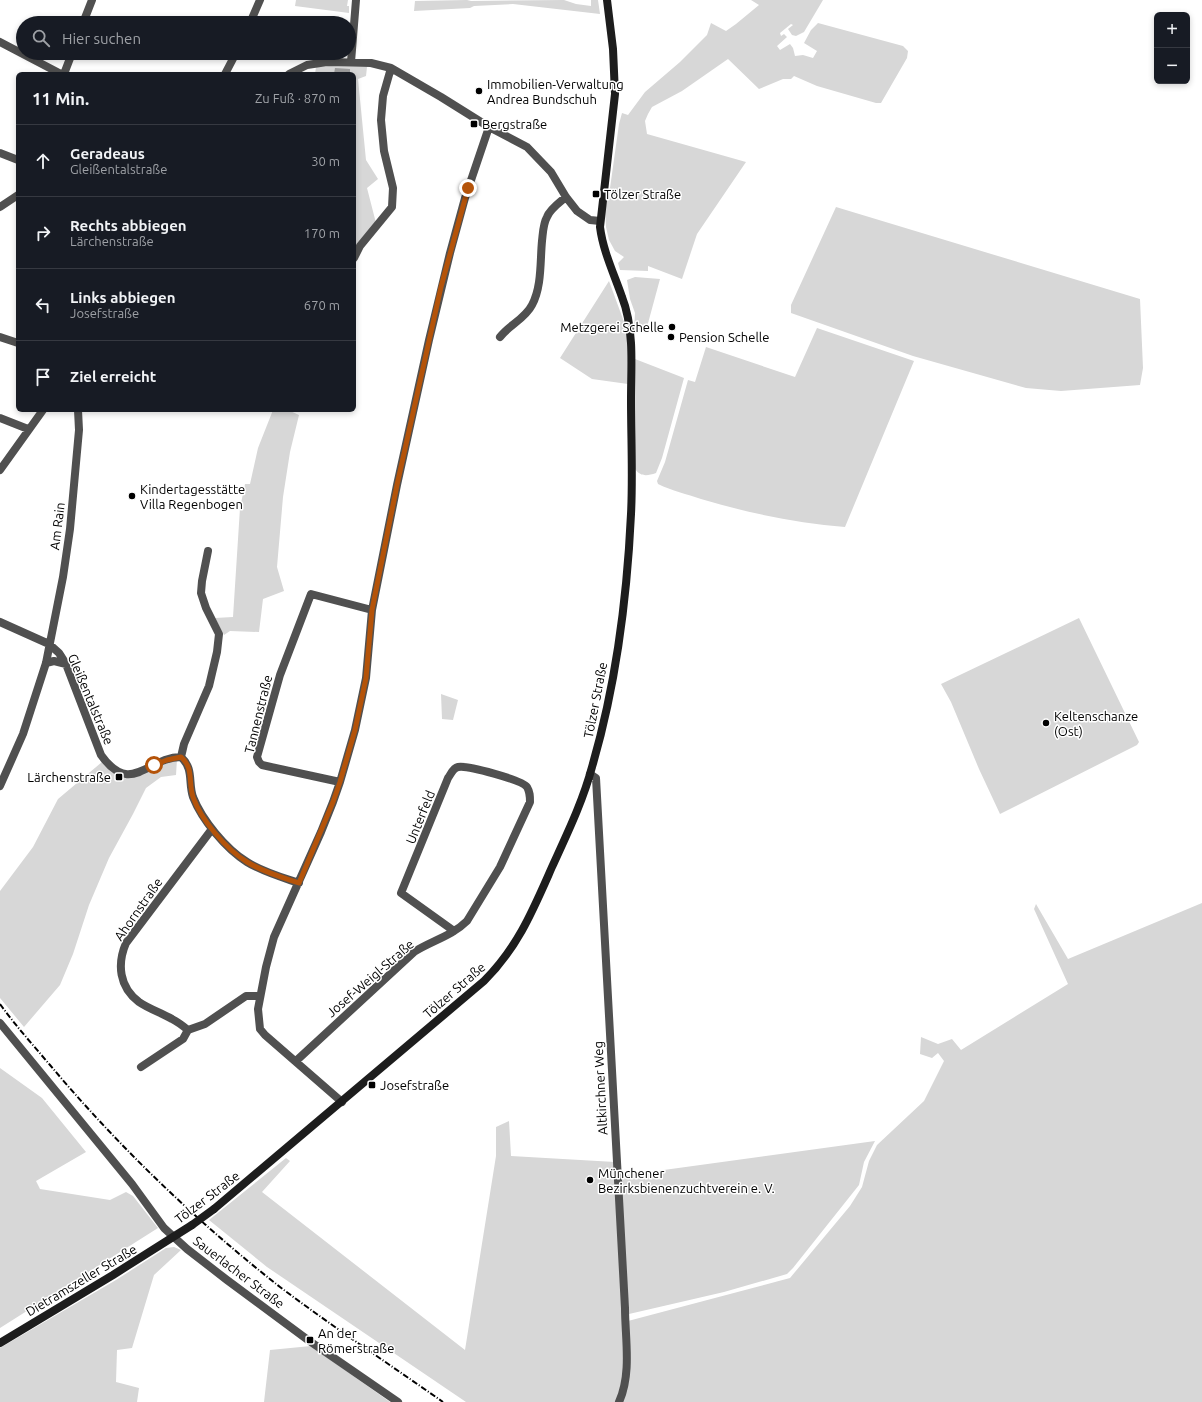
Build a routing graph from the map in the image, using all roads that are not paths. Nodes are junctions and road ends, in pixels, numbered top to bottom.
1 (92, 0) edge
2 (260, 0) edge
3 (356, 0) edge
4 (607, 0) edge
5 (86, 16) edge
6 (253, 16) edge
7 (355, 16) edge
8 (0, 42) edge
9 (16, 50) edge
10 (35, 60) edge
11 (69, 60) edge
12 (232, 60) edge
13 (351, 62) joint
14 (391, 68) junction
15 (59, 72) edge
16 (64, 72) edge
17 (226, 72) edge
18 (293, 72) edge
19 (489, 127) junction
20 (0, 152) edge
21 (16, 159) edge
22 (16, 196) edge
23 (566, 197) junction
24 (0, 207) edge
25 (600, 221) junction
26 (356, 254) edge
27 (0, 337) edge
28 (500, 337) dead end
29 (16, 342) edge
30 (41, 412) edge
31 (78, 412) edge
32 (0, 418) edge
33 (28, 429) junction
34 (0, 470) edge
35 (208, 551) dead end
36 (372, 610) junction
37 (0, 622) edge
38 (49, 644) junction
39 (46, 663) junction
40 (66, 664) junction
41 (181, 757) junction
42 (590, 774) junction
43 (340, 782) junction
44 (0, 786) edge
45 (530, 794) joint
46 (212, 829) junction
47 (299, 883) junction
48 (454, 931) junction
49 (260, 996) junction
50 (0, 1023) edge
51 (188, 1030) junction
52 (296, 1061) junction
53 (141, 1067) dead end
54 (342, 1102) junction
55 (174, 1237) junction
56 (0, 1343) edge
57 (398, 1402) edge
58 (619, 1402) edge

1 - 5 street
2 - 6 street
3 - 7 street
4 - 25 main road, Tölzer Straße
8 - 9 street
10 - 15 street
11 - 16 street
12 - 17 street
13 - 14 street
13 - 18 street
14 - 19 street
14 - 26 street
19 - 23 street
19 - 36 street
20 - 21 street
22 - 24 street
23 - 25 street
23 - 28 street
25 - 42 main road, Tölzer Straße
27 - 29 street
30 - 33 street
31 - 38 street, Am Rain
32 - 33 street
33 - 34 street
35 - 41 street
36 - 43 street
36 - 43 street, Tannenstraße
37 - 38 street, Gleißentalstraße
38 - 39 street, Am Rain
38 - 40 street, Gleißentalstraße
39 - 40 street
39 - 44 street, Am Rain
40 - 41 street, Gleißentalstraße
41 - 46 street
42 - 54 main road, Tölzer Straße
42 - 58 street, Altkirchner Weg
43 - 47 street
45 - 48 street, Josef-Weigl-Straße
45 - 48 street, Unterfeld
46 - 47 street
46 - 51 street, Ahornstraße
47 - 49 street
48 - 52 street, Josef-Weigl-Straße
49 - 51 street
49 - 52 street
50 - 55 street, Sauerlacher Straße
51 - 53 street
52 - 54 street
54 - 55 main road, Tölzer Straße, bridge
55 - 56 main road, Dietramszeller Straße
55 - 57 street, Sauerlacher Straße

